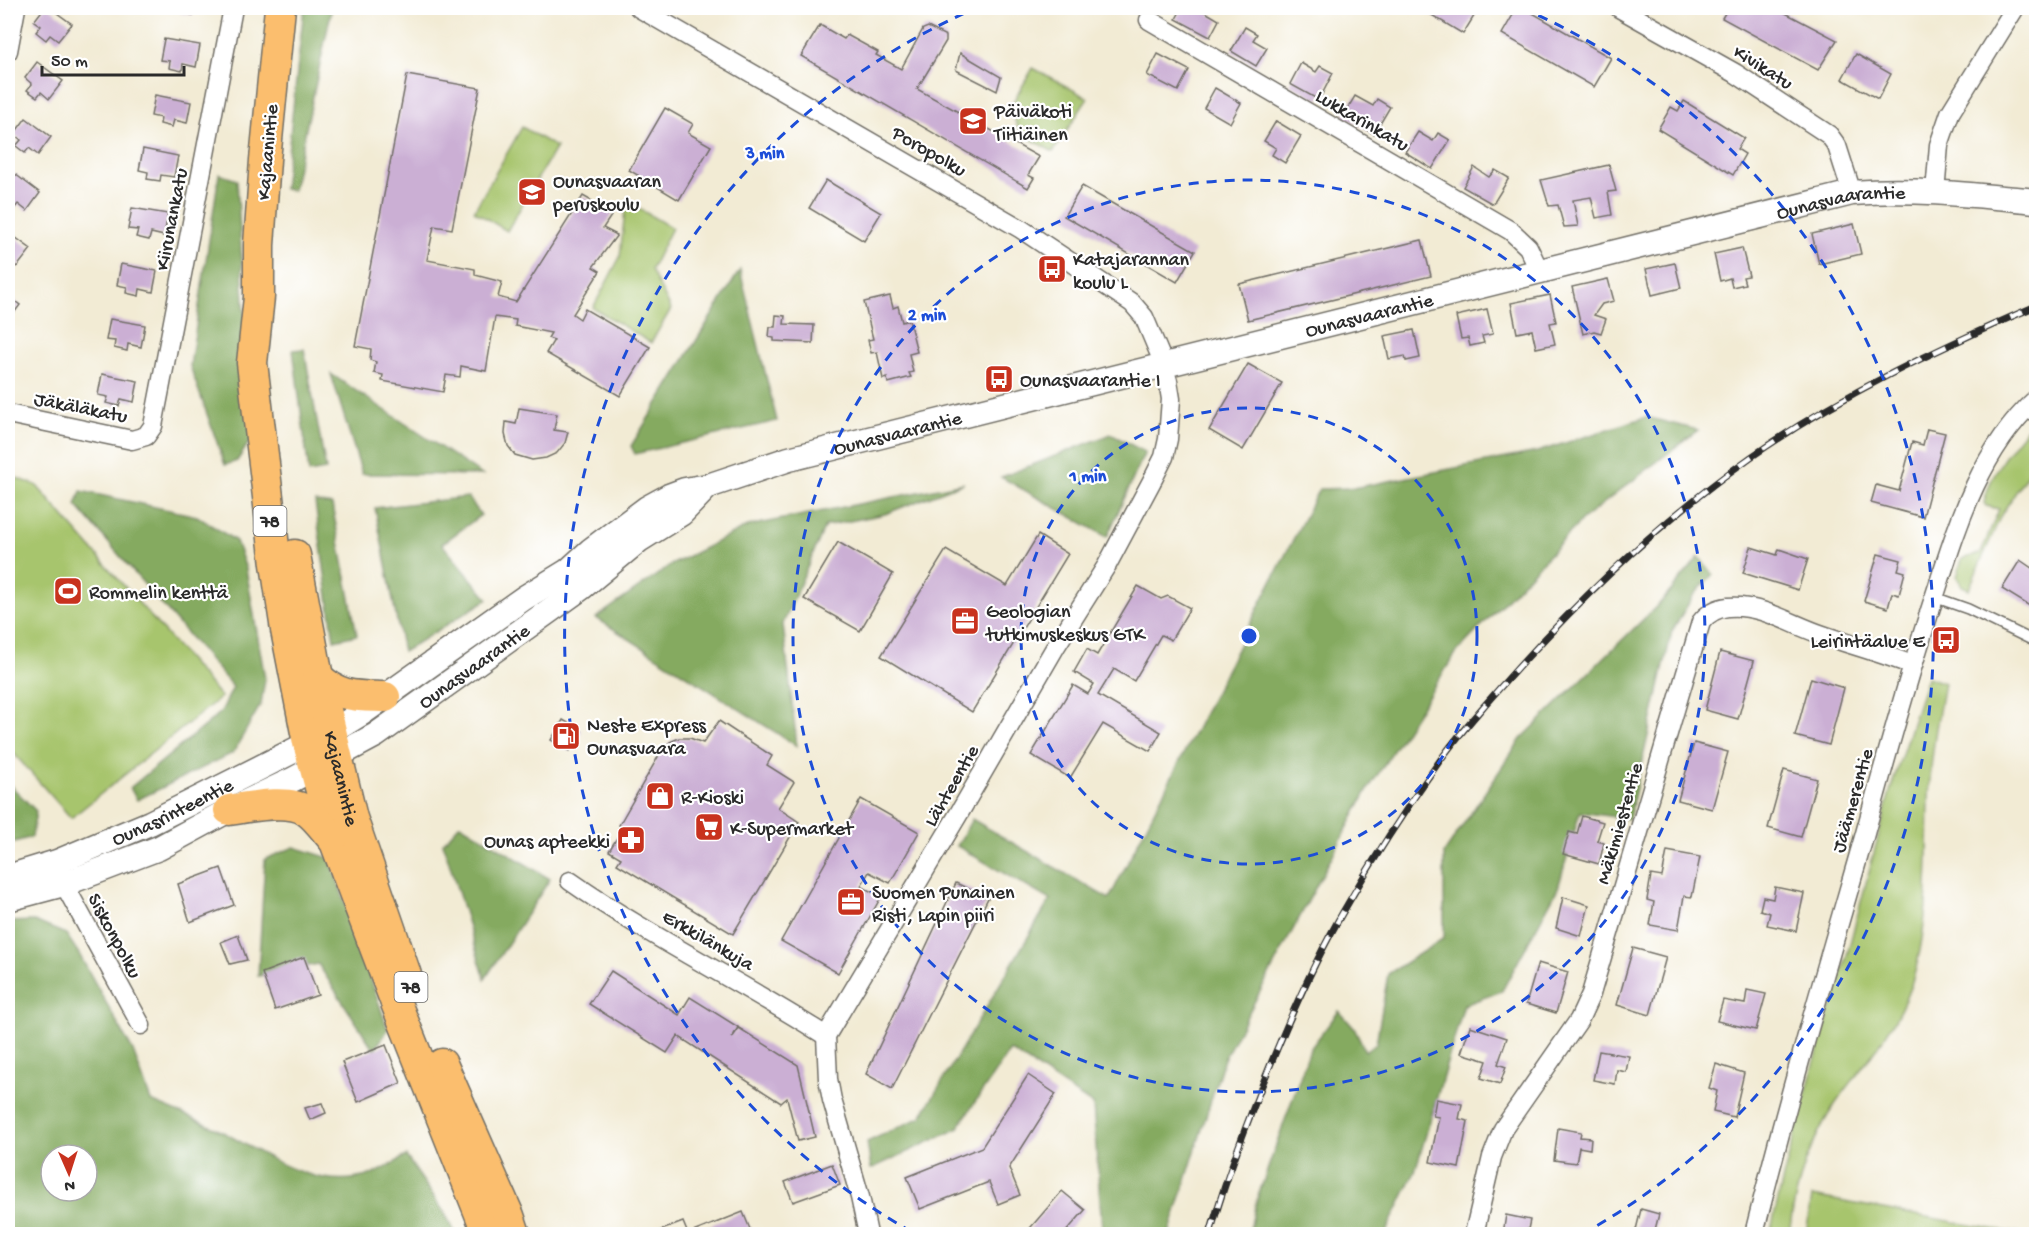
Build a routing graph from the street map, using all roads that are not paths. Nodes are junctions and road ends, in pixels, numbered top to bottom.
1 (16, 8) edge
2 (233, 8) edge
3 (280, 8) edge
4 (639, 8) edge
5 (1619, 8) edge
6 (2015, 8) edge
7 (1149, 20) dead end
8 (8, 51) edge
9 (1935, 192) junction
10 (1852, 193) junction
11 (2037, 201) edge
12 (1540, 272) junction
13 (259, 297) junction
14 (1163, 367) junction
15 (2037, 399) edge
16 (8, 414) edge
17 (146, 436) joint
18 (708, 486) junction
19 (1934, 597) junction
20 (2037, 642) edge
21 (1912, 665) junction
22 (318, 677) junction
23 (385, 698) junction
24 (323, 750) junction
25 (229, 810) junction
26 (335, 842) junction
27 (61, 873) junction
28 (8, 877) edge
29 (570, 881) dead end
30 (8, 899) edge
31 (141, 1025) dead end
32 (826, 1036) junction
33 (488, 1234) edge
34 (515, 1234) edge
35 (868, 1234) edge
36 (1474, 1234) edge
37 (1754, 1234) edge

1 - 8 street
2 - 17 street, Kiirunankatu
3 - 13 main road, Kajaanintie / 78
4 - 14 street, Poropolku
5 - 10 street, Kivikatu
6 - 9 street
7 - 12 street, Lukkarinkatu
9 - 10 street, Ounasvaarantie
9 - 11 street, Ounasvaarantie
10 - 12 street, Ounasvaarantie
12 - 14 street, Ounasvaarantie
13 - 22 main road, Kajaanintie / 78
13 - 24 main road, Kajaanintie / 78
14 - 18 street, Ounasvaarantie
14 - 32 street, Lähteentie
15 - 19 street, Jäämerentie
16 - 17 street, Jäkäläkatu
18 - 23 street, Ounasvaarantie
18 - 24 street, Ounasvaarantie
19 - 20 lane
19 - 21 street, Jäämerentie
21 - 36 street, Mäkimiestentie
21 - 37 street, Jäämerentie
22 - 23 main road
22 - 24 main road, Kajaanintie / 78
23 - 24 street, Ounasvaarantie
24 - 25 street, Ounasrinteentie
24 - 26 main road, Kajaanintie / 78
24 - 27 street, Ounasrinteentie
24 - 34 main road, Kajaanintie / 78
25 - 26 main road
25 - 27 street, Ounasrinteentie
26 - 33 main road, Kajaanintie / 78
27 - 28 street, Ounasrinteentie
27 - 30 street, Ounasrinteentie
27 - 31 street, Siskonpolku
29 - 32 street, Erkkilänkuja
32 - 35 street

